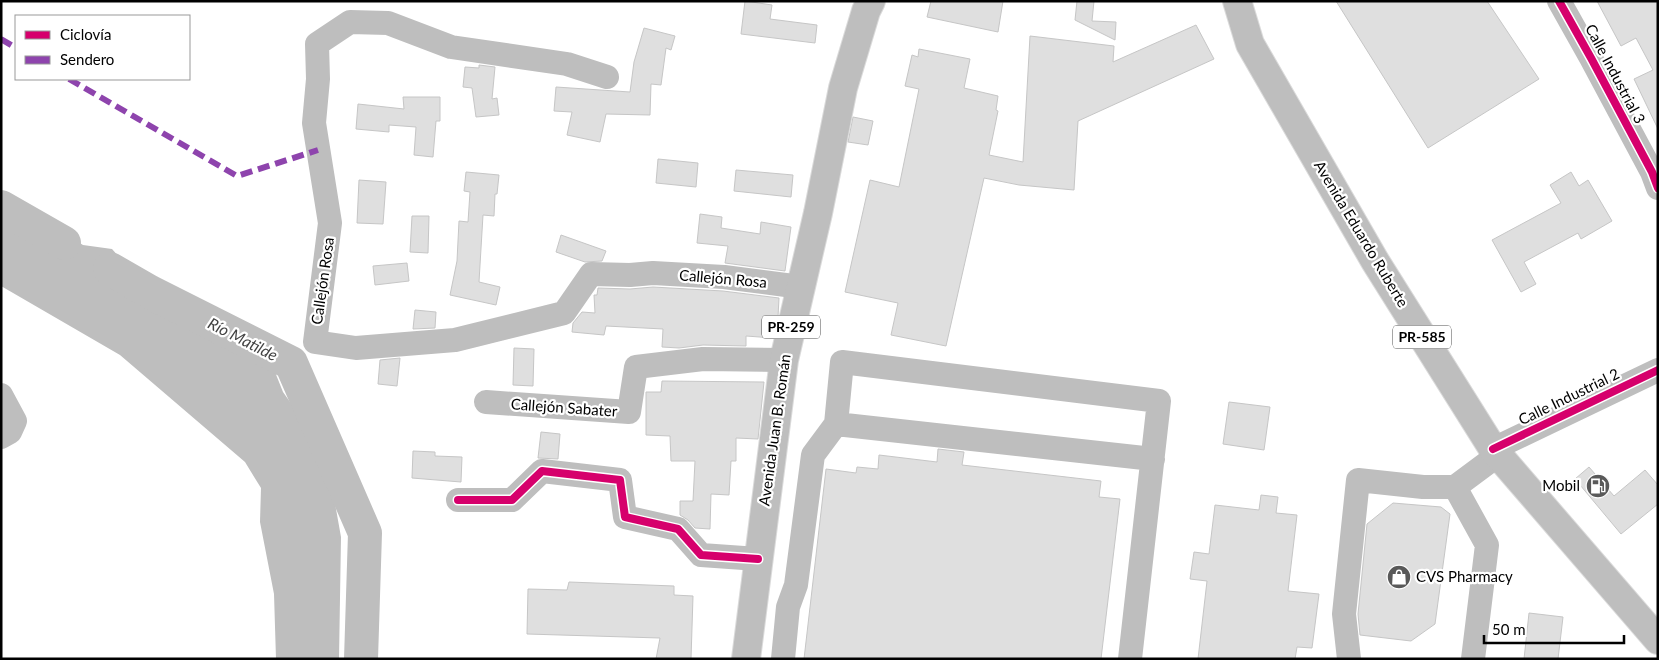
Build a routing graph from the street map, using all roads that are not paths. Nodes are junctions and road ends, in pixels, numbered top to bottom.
1 (871, 1) edge
2 (1237, 1) edge
3 (1559, 1) edge
4 (607, 77) dead end
5 (1658, 188) edge
6 (801, 287) junction
7 (784, 360) junction
8 (1658, 370) edge
9 (1, 396) edge
10 (486, 402) dead end
11 (836, 424) junction
12 (1, 437) edge
13 (1495, 452) junction
14 (1153, 458) junction
15 (1455, 488) junction
16 (458, 500) dead end
17 (758, 559) junction
18 (1658, 640) edge
19 (746, 659) edge
20 (783, 659) edge
21 (1130, 659) edge
22 (1350, 659) edge
23 (1473, 659) edge

1 - 6 main road, Avenida Juan B. Román / PR-259
2 - 13 main road, Avenida Eduardo Ruberte / PR-585
3 - 5 street, Calle Industrial 3
4 - 6 street, Callejón Rosa
6 - 7 main road, Avenida Juan B. Román / PR-259
7 - 10 street, Callejón Sabater
7 - 17 main road, Avenida Juan B. Román / PR-259
8 - 13 street, Calle Industrial 2
9 - 12 street
11 - 14 street
11 - 14 street
11 - 20 street
13 - 15 street, Calle Industrial 2
13 - 18 main road, Avenida Eduardo Ruberte / PR-585
14 - 21 street
15 - 22 street
15 - 23 street
16 - 17 street
17 - 19 main road, Avenida Juan B. Román / PR-259

